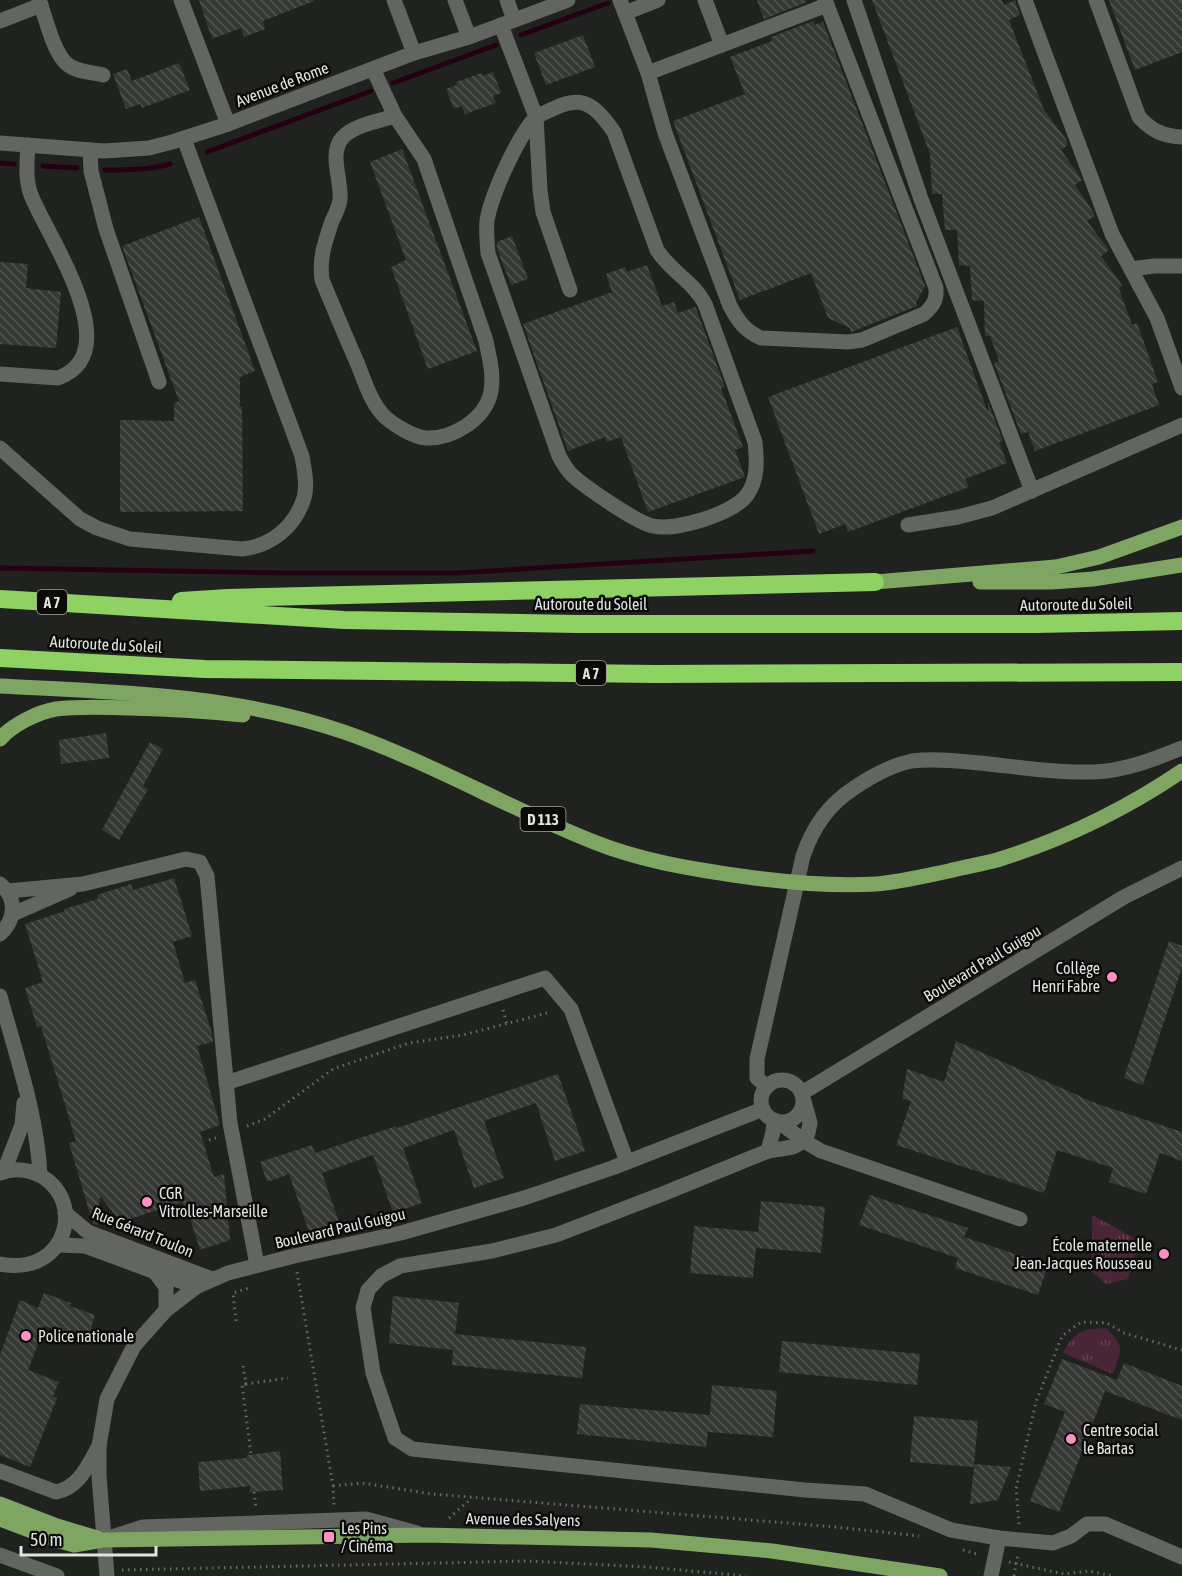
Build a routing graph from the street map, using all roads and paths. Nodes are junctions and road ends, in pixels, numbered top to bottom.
1 (181, 0) edge
2 (394, 0) edge
3 (455, 0) edge
4 (507, 0) edge
5 (568, 0) edge
6 (658, 0) edge
7 (705, 0) edge
8 (854, 0) edge
9 (1025, 0) edge
10 (1096, 0) edge
11 (40, 3) edge
12 (826, 3) edge
13 (623, 6) edge
14 (0, 21) edge
15 (507, 23) junction
16 (469, 37) junction
17 (722, 45) junction
18 (414, 53) junction
19 (373, 69) junction
20 (648, 73) junction
21 (103, 75) dead end
22 (394, 116) junction
23 (536, 117) junction
24 (228, 124) junction
25 (1182, 137) edge
26 (184, 139) junction
27 (0, 143) edge
28 (28, 145) junction
29 (90, 150) junction
30 (1182, 266) edge
31 (1131, 269) junction
32 (570, 290) dead end
33 (0, 374) edge
34 (159, 382) dead end
35 (1182, 388) edge
36 (1182, 425) edge
37 (0, 448) edge
38 (1032, 490) junction
39 (908, 525) dead end
40 (1182, 526) edge
41 (1182, 565) edge
42 (875, 582) junction
43 (0, 599) edge
44 (104, 606) junction
45 (1182, 621) edge
46 (0, 659) edge
47 (1182, 672) edge
48 (0, 686) edge
49 (311, 723) junction
50 (0, 739) edge
51 (1182, 748) edge
52 (1182, 771) edge
53 (1182, 868) edge
54 (82, 884) junction
55 (4, 888) edge
56 (13, 914) junction
57 (0, 934) edge
58 (0, 996) edge
59 (571, 1009) junction
60 (226, 1083) junction
61 (767, 1087) junction
62 (25, 1088) junction
63 (803, 1097) junction
64 (763, 1109) junction
65 (776, 1121) junction
66 (231, 1127) junction
67 (209, 1140) dead end
68 (804, 1141) junction
69 (768, 1151) junction
70 (627, 1162) junction
71 (2, 1172) edge
72 (40, 1175) junction
73 (65, 1213) junction
74 (1020, 1219) dead end
75 (58, 1245) junction
76 (294, 1256) junction
77 (0, 1264) edge
78 (250, 1267) junction
79 (156, 1272) junction
80 (212, 1279) junction
81 (196, 1287) junction
82 (166, 1310) junction
83 (236, 1321) dead end
84 (1182, 1350) edge
85 (243, 1366) dead end
86 (288, 1378) dead end
87 (246, 1384) junction
88 (99, 1446) junction
89 (251, 1454) dead end
90 (0, 1471) edge
91 (333, 1486) junction
92 (254, 1492) dead end
93 (472, 1498) junction
94 (0, 1504) edge
95 (334, 1507) dead end
96 (256, 1516) dead end
97 (0, 1519) edge
98 (442, 1535) junction
99 (923, 1537) dead end
100 (999, 1538) junction
101 (103, 1540) junction
102 (1020, 1540) junction
103 (953, 1547) dead end
104 (0, 1555) edge
105 (1182, 1557) edge
106 (994, 1560) junction
107 (1017, 1563) junction
108 (113, 1573) edge
109 (57, 1576) edge
110 (746, 1576) edge
111 (940, 1576) edge
112 (991, 1576) edge
113 (1014, 1576) edge
114 (1113, 1576) edge

1 - 24 street
2 - 18 street
3 - 16 street
4 - 15 street
5 - 15 street, Avenue de Rome
6 - 13 street
7 - 17 street
8 - 38 street
9 - 31 street
10 - 25 street
11 - 14 street
11 - 21 street
12 - 17 street
12 - 20 street
13 - 20 street
15 - 16 street, Avenue de Rome
15 - 23 street
16 - 18 street, Avenue de Rome
17 - 20 street
18 - 19 street, Avenue de Rome
19 - 22 street
19 - 24 street, Avenue de Rome
22 - 22 street
23 - 23 street
23 - 32 street
24 - 26 street, Avenue de Rome
26 - 29 street, Avenue de Rome
26 - 37 street
27 - 28 street, Avenue de Rome
28 - 29 street, Avenue de Rome
28 - 33 street
29 - 34 street
30 - 31 street
31 - 35 street
36 - 38 street
38 - 39 street
40 - 42 main road
41 - 42 main road
42 - 44 highway
43 - 44 highway, Autoroute du Soleil / A 7
44 - 45 highway, Autoroute du Soleil / A 7
46 - 47 highway, Autoroute du Soleil / A 7
48 - 49 main road, D 113
49 - 50 main road
49 - 52 main road, D 113
51 - 61 street
53 - 63 street, Boulevard Paul Guigou
54 - 55 street
54 - 56 street
54 - 60 street
55 - 56 street
56 - 57 street
58 - 62 street
59 - 60 street
59 - 66 path
59 - 70 street
60 - 66 street
61 - 63 street
61 - 64 street
62 - 71 street
62 - 72 street
63 - 65 street
63 - 68 street
64 - 65 street
64 - 70 street, Boulevard Paul Guigou
65 - 68 street
65 - 69 street
66 - 67 path
66 - 78 street
68 - 69 street
68 - 74 street
69 - 100 street
70 - 76 street, Boulevard Paul Guigou
71 - 72 street
72 - 73 street
73 - 75 street
73 - 80 street, Rue Gérard Toulon
75 - 77 street
75 - 79 street, Rue Gérard Toulon
76 - 78 street, Boulevard Paul Guigou
76 - 91 path
78 - 80 street, Boulevard Paul Guigou
78 - 83 path
79 - 81 street, Rue Gérard Toulon
79 - 82 street, Rue Gérard Toulon
80 - 81 street, Boulevard Paul Guigou
81 - 82 street, Boulevard Paul Guigou
82 - 88 street, Boulevard Paul Guigou
84 - 102 path
85 - 87 path
86 - 87 path
87 - 89 path
88 - 90 street
88 - 101 street, Boulevard Paul Guigou
91 - 93 path, Avenue des Salyens
91 - 95 path
92 - 96 path
93 - 98 path
93 - 99 path, Avenue des Salyens
94 - 101 main road
97 - 101 main road
98 - 101 main road, Avenue des Salyens
98 - 111 main road, Avenue des Salyens
100 - 102 street
100 - 106 street
101 - 108 street, Boulevard Paul Guigou
102 - 105 street
102 - 107 path
103 - 106 path
104 - 109 street
106 - 107 path
106 - 112 street
107 - 113 path
107 - 114 path
108 - 110 path

